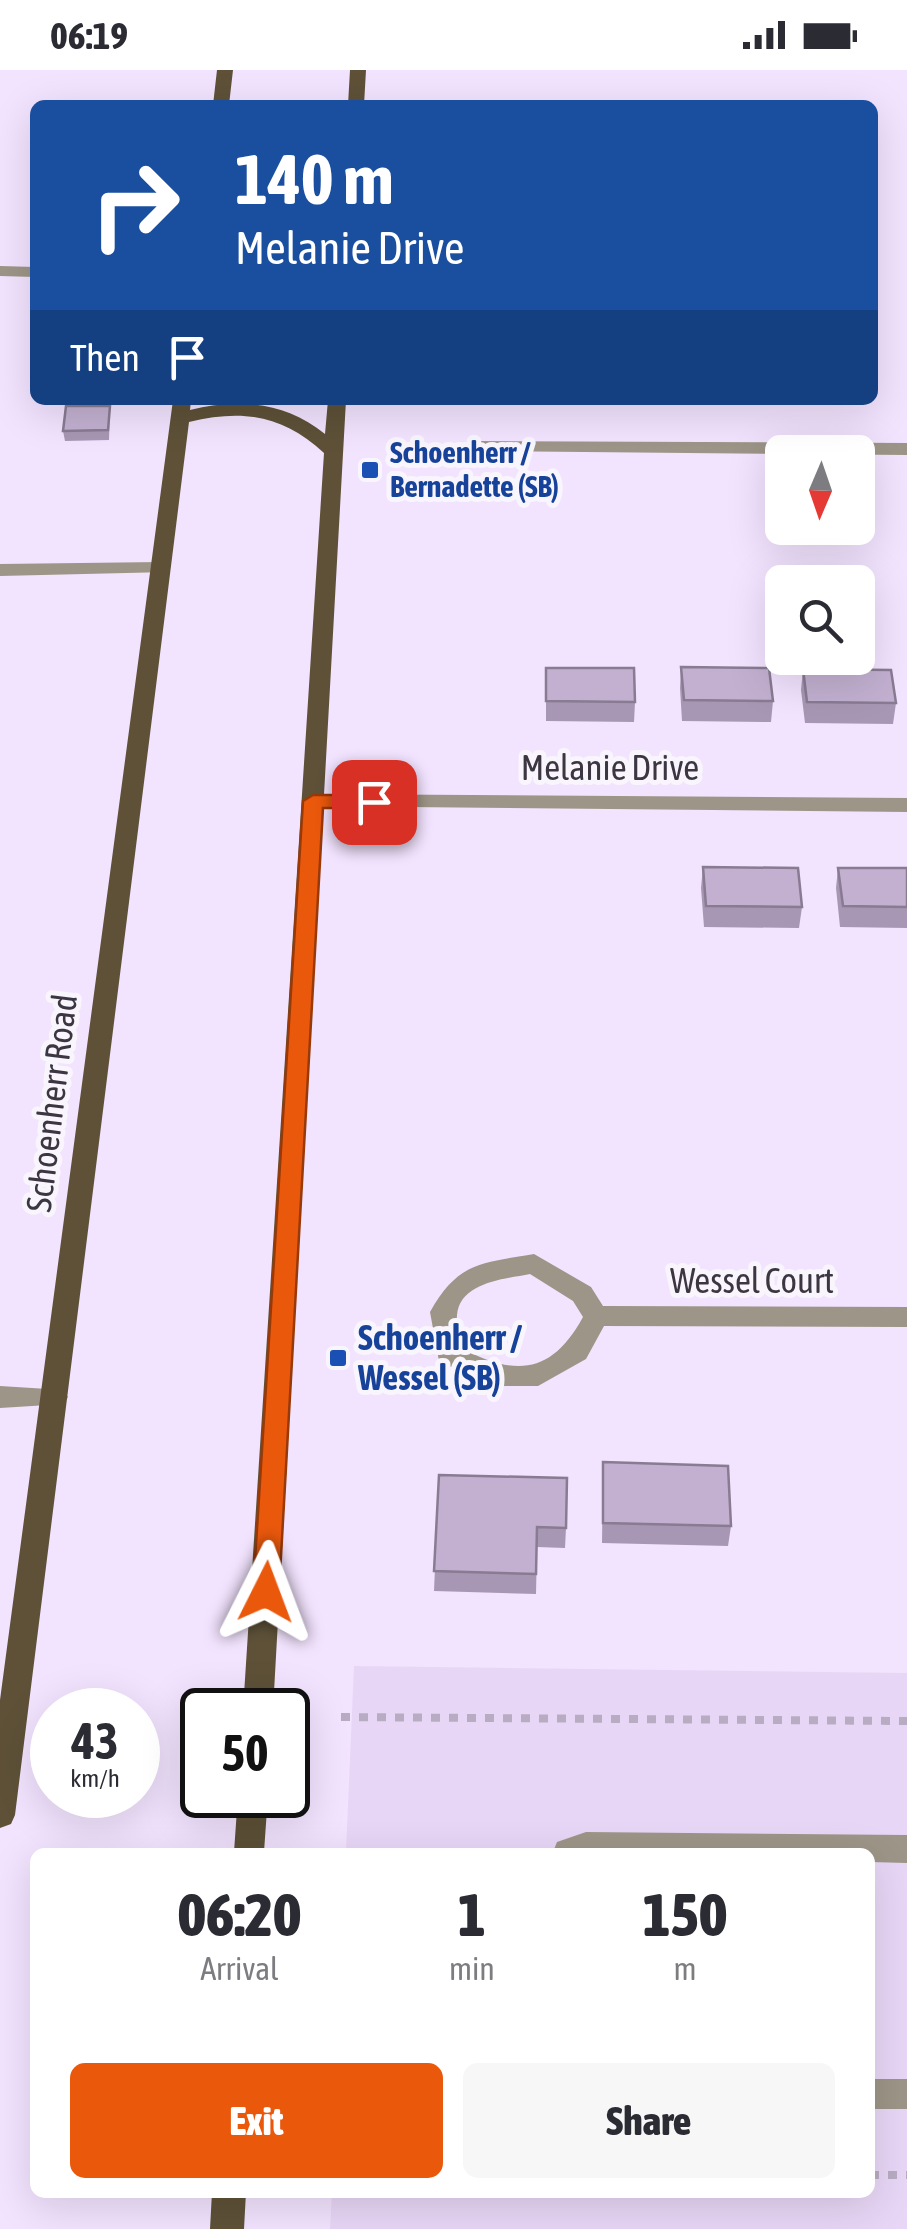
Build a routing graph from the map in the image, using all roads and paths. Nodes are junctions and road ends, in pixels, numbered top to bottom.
1 (226, 70) edge
2 (358, 70) edge
3 (222, 100) edge
4 (356, 100) edge
5 (0, 271) edge
6 (30, 272) edge
7 (337, 405) edge
8 (181, 409) edge
9 (480, 448) dead end
10 (907, 449) edge
11 (334, 452) junction
12 (161, 568) junction
13 (0, 570) edge
14 (313, 801) junction
15 (907, 805) edge
16 (596, 1316) junction
17 (907, 1316) edge
18 (0, 1397) edge
19 (54, 1397) junction
20 (259, 1688) edge
21 (341, 1716) dead end
22 (907, 1721) edge
23 (0, 1815) edge
24 (251, 1818) edge
25 (249, 1848) edge
26 (580, 1848) edge
27 (800, 1848) edge
28 (875, 1849) edge
29 (907, 1849) edge
30 (875, 2094) edge
31 (907, 2094) edge
32 (875, 2175) edge
33 (907, 2176) edge
34 (230, 2198) edge
35 (227, 2229) edge

1 - 3 main road
2 - 4 main road
5 - 6 street
7 - 11 main road
8 - 11 main road
8 - 12 main road, Schoenherr Road
9 - 10 street
11 - 14 main road
12 - 13 street
12 - 19 main road, Schoenherr Road
14 - 15 street, Melanie Drive
14 - 20 main road
16 - 16 street
16 - 17 street, Wessel Court
18 - 19 street
19 - 23 main road, Schoenherr Road
21 - 22 path
24 - 25 main road
26 - 27 street
28 - 29 street
30 - 31 street
32 - 33 path
34 - 35 main road

